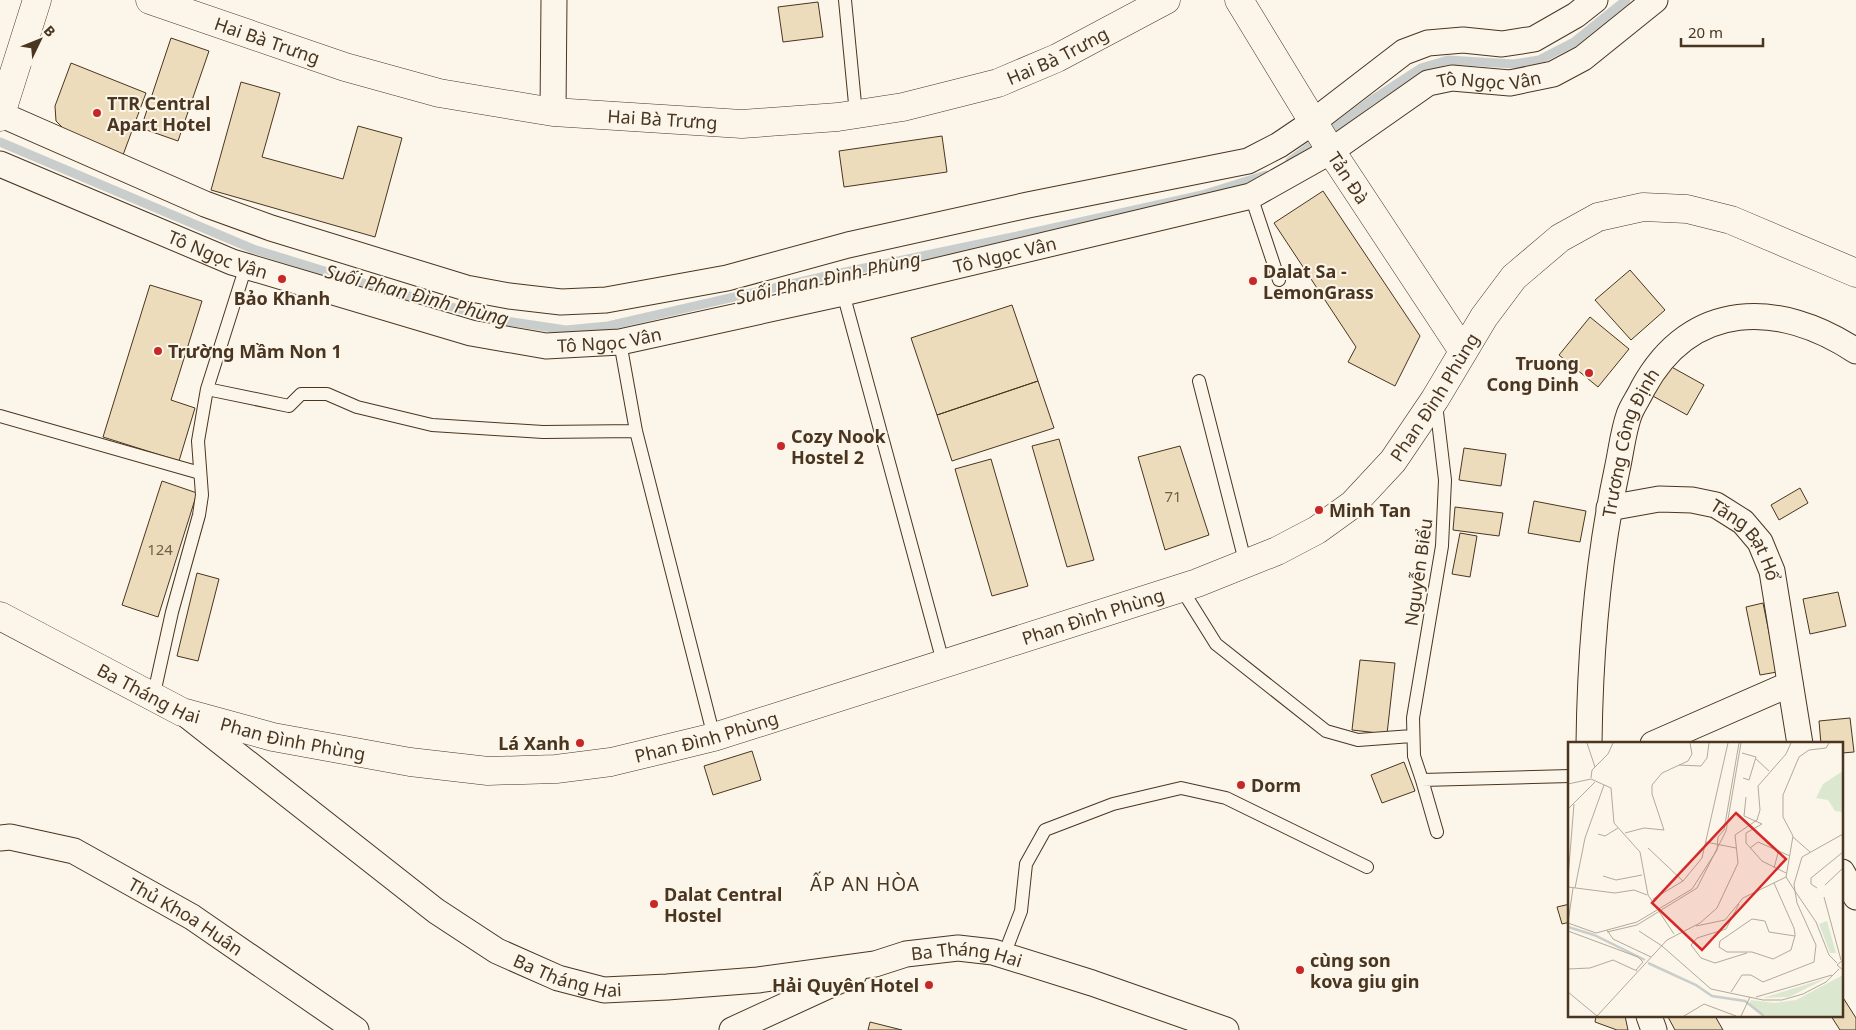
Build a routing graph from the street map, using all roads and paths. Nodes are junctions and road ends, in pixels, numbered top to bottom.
1 (37, 0) edge
2 (150, 0) edge
3 (554, 0) edge
4 (845, 0) edge
5 (1166, 0) edge
6 (1240, 0) edge
7 (1595, 0) edge
8 (1656, 0) edge
9 (553, 112) junction
10 (856, 114) junction
11 (0, 115) edge
12 (1312, 122) junction
13 (1331, 151) junction
14 (0, 164) edge
15 (1251, 196) junction
16 (246, 266) junction
17 (1856, 272) edge
18 (1279, 280) dead end
19 (843, 293) junction
20 (620, 342) junction
21 (1463, 351) junction
22 (1856, 351) edge
23 (1199, 381) dead end
24 (207, 389) junction
25 (1435, 399) junction
26 (0, 416) edge
27 (636, 431) junction
28 (200, 473) junction
29 (1609, 508) junction
30 (1246, 565) junction
31 (1181, 588) junction
32 (0, 616) edge
33 (943, 662) junction
34 (1790, 684) junction
35 (153, 698) junction
36 (182, 712) junction
37 (1412, 736) junction
38 (714, 737) junction
39 (1589, 742) edge
40 (1658, 742) edge
41 (1800, 742) edge
42 (1568, 776) edge
43 (1422, 780) junction
44 (1437, 832) dead end
45 (0, 838) edge
46 (1367, 867) dead end
47 (1844, 876) edge
48 (1856, 897) edge
49 (1004, 955) junction
50 (875, 964) junction
51 (1650, 1018) edge
52 (356, 1030) edge
53 (732, 1030) edge
54 (1226, 1030) edge
55 (1654, 1030) edge

1 - 11 main road
2 - 9 main road, Hai Bà Trưng
3 - 9 street
4 - 10 lane
5 - 10 main road, Hai Bà Trưng
6 - 12 main road, Tản Đà
7 - 12 street, Tô Ngọc Vân
8 - 13 street, Tô Ngọc Vân
9 - 10 main road, Hai Bà Trưng
11 - 12 street, Tô Ngọc Vân
12 - 13 main road, Tản Đà
13 - 15 street, Tô Ngọc Vân
13 - 21 main road, Tản Đà
14 - 16 street, Tô Ngọc Vân
15 - 18 lane
15 - 19 street, Tô Ngọc Vân
16 - 20 street, Tô Ngọc Vân
16 - 24 lane
17 - 21 main road, Phan Đình Phùng
19 - 20 street, Tô Ngọc Vân
19 - 33 lane
20 - 27 lane
21 - 25 main road, Phan Đình Phùng
22 - 29 street, Trương Công Định
23 - 30 lane
24 - 27 lane
24 - 28 lane
25 - 30 main road, Phan Đình Phùng
25 - 37 lane, Nguyễn Biểu
26 - 28 lane
27 - 38 lane
28 - 35 lane
29 - 34 street, Tăng Bạt Hổ
29 - 39 street, Trương Công Định
30 - 31 main road, Phan Đình Phùng
31 - 33 main road, Phan Đình Phùng
31 - 37 lane
32 - 35 main road, Ba Tháng Hai
33 - 38 main road, Phan Đình Phùng
34 - 40 street
34 - 41 street, Tăng Bạt Hổ
35 - 36 main road, Ba Tháng Hai
36 - 38 main road, Phan Đình Phùng
36 - 50 street, Ba Tháng Hai
37 - 43 lane, Nguyễn Biểu
42 - 43 lane
43 - 44 lane, Nguyễn Biểu
45 - 52 street, Thủ Khoa Huân
46 - 49 lane
47 - 48 street
49 - 50 street, Ba Tháng Hai
49 - 54 street, Ba Tháng Hai
50 - 53 street
51 - 55 street

